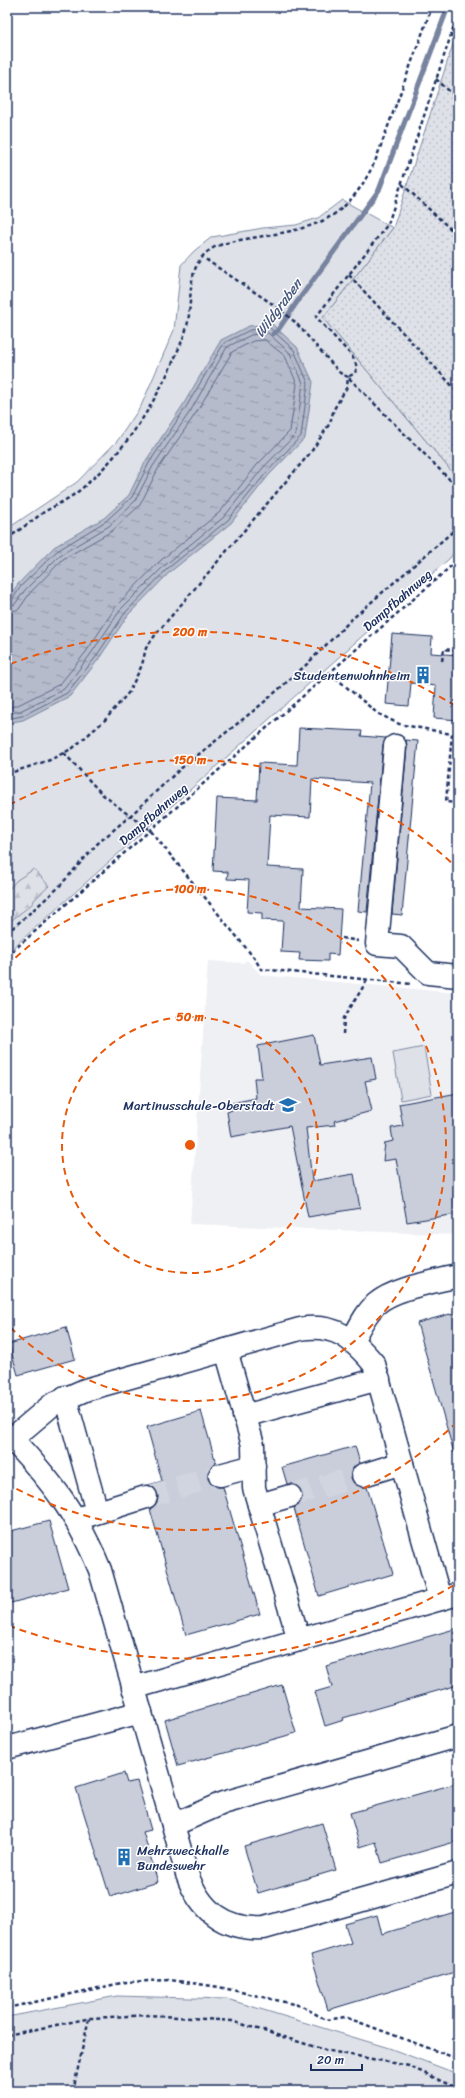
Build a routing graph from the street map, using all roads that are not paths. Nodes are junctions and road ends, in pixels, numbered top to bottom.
1 (395, 746) dead end
2 (458, 976) edge
3 (458, 1276) edge
4 (352, 1341) junction
5 (226, 1350) junction
6 (379, 1379) junction
7 (65, 1397) junction
8 (244, 1416) junction
9 (10, 1441) edge
10 (402, 1463) junction
11 (254, 1466) junction
12 (363, 1475) tunnel mouth
13 (220, 1476) tunnel mouth
14 (290, 1496) tunnel mouth
15 (146, 1497) tunnel mouth
16 (259, 1505) junction
17 (97, 1512) junction
18 (76, 1520) junction
19 (449, 1597) edge
20 (299, 1640) junction
21 (133, 1688) junction
22 (141, 1712) junction
23 (458, 1736) edge
24 (7, 1748) edge
25 (173, 1825) junction
26 (458, 1873) edge

1 - 2 street
3 - 4 street
4 - 5 street
4 - 6 street
5 - 7 street
5 - 8 street
6 - 8 street
6 - 10 street
7 - 9 street
7 - 17 street
8 - 11 street
9 - 18 street
10 - 12 street
10 - 19 street
11 - 13 street
11 - 16 street
14 - 16 street
15 - 17 street
16 - 20 street
17 - 18 street
18 - 21 street
19 - 20 street
20 - 21 street
21 - 22 street
22 - 24 street
22 - 25 street
23 - 25 street
25 - 26 street

